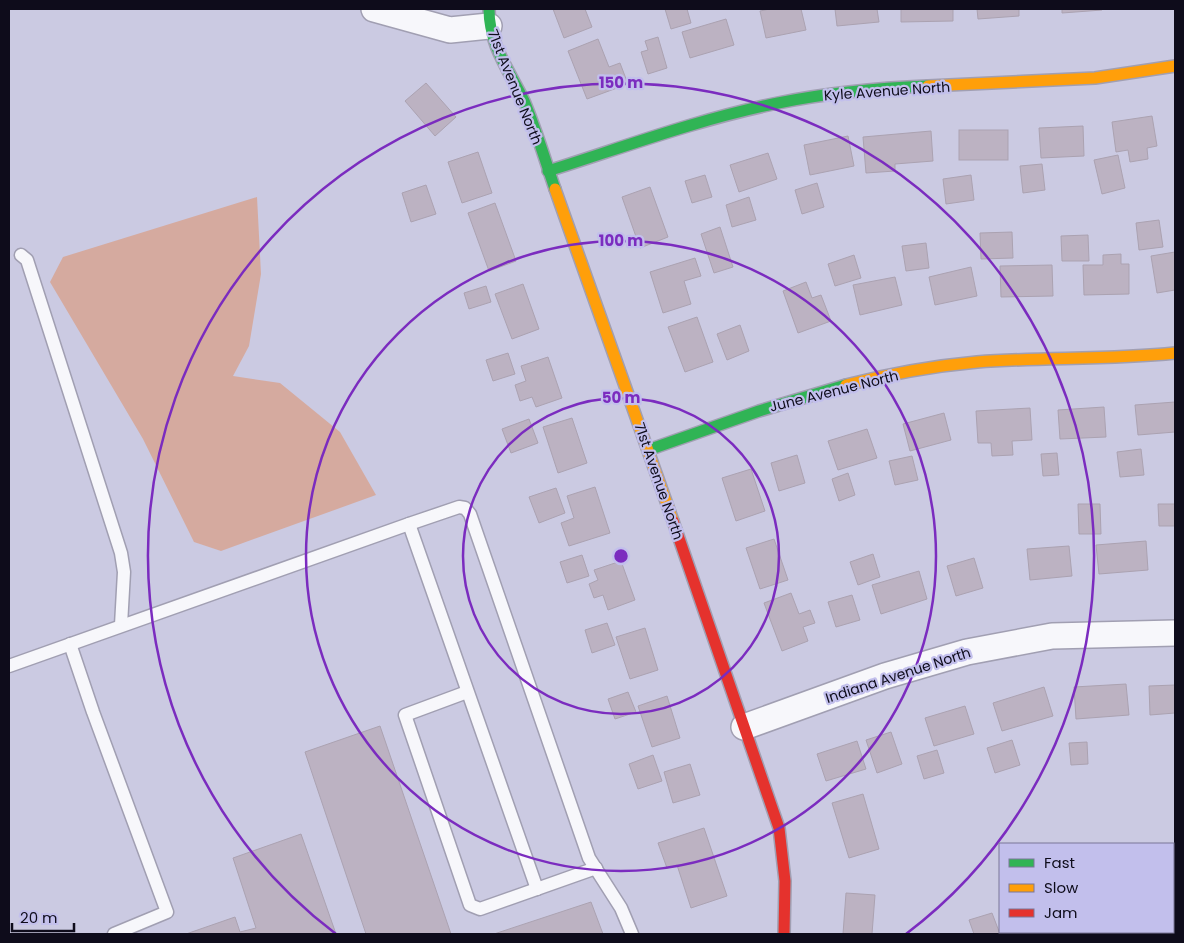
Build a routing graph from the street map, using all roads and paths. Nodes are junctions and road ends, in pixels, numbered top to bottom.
1 (374, 9) edge
2 (489, 17) edge
3 (1175, 66) edge
4 (548, 171) junction
5 (21, 254) dead end
6 (1175, 353) edge
7 (648, 450) junction
8 (409, 524) junction
9 (120, 625) junction
10 (1175, 633) edge
11 (70, 644) junction
12 (9, 666) edge
13 (468, 692) junction
14 (744, 728) junction
15 (596, 868) junction
16 (537, 889) junction
17 (114, 934) edge
18 (632, 934) edge
19 (784, 934) edge

1 - 2 street
2 - 4 street, 71st Avenue North
3 - 4 street, Kyle Avenue North
4 - 7 street, 71st Avenue North
5 - 9 lane
6 - 7 street, June Avenue North
7 - 14 street, 71st Avenue North
8 - 9 lane
8 - 13 lane
8 - 15 lane
9 - 11 lane
10 - 14 street, Indiana Avenue North
11 - 12 lane
11 - 17 lane
13 - 16 lane
13 - 16 lane
14 - 19 street, 71st Avenue North
15 - 16 lane
15 - 18 lane

